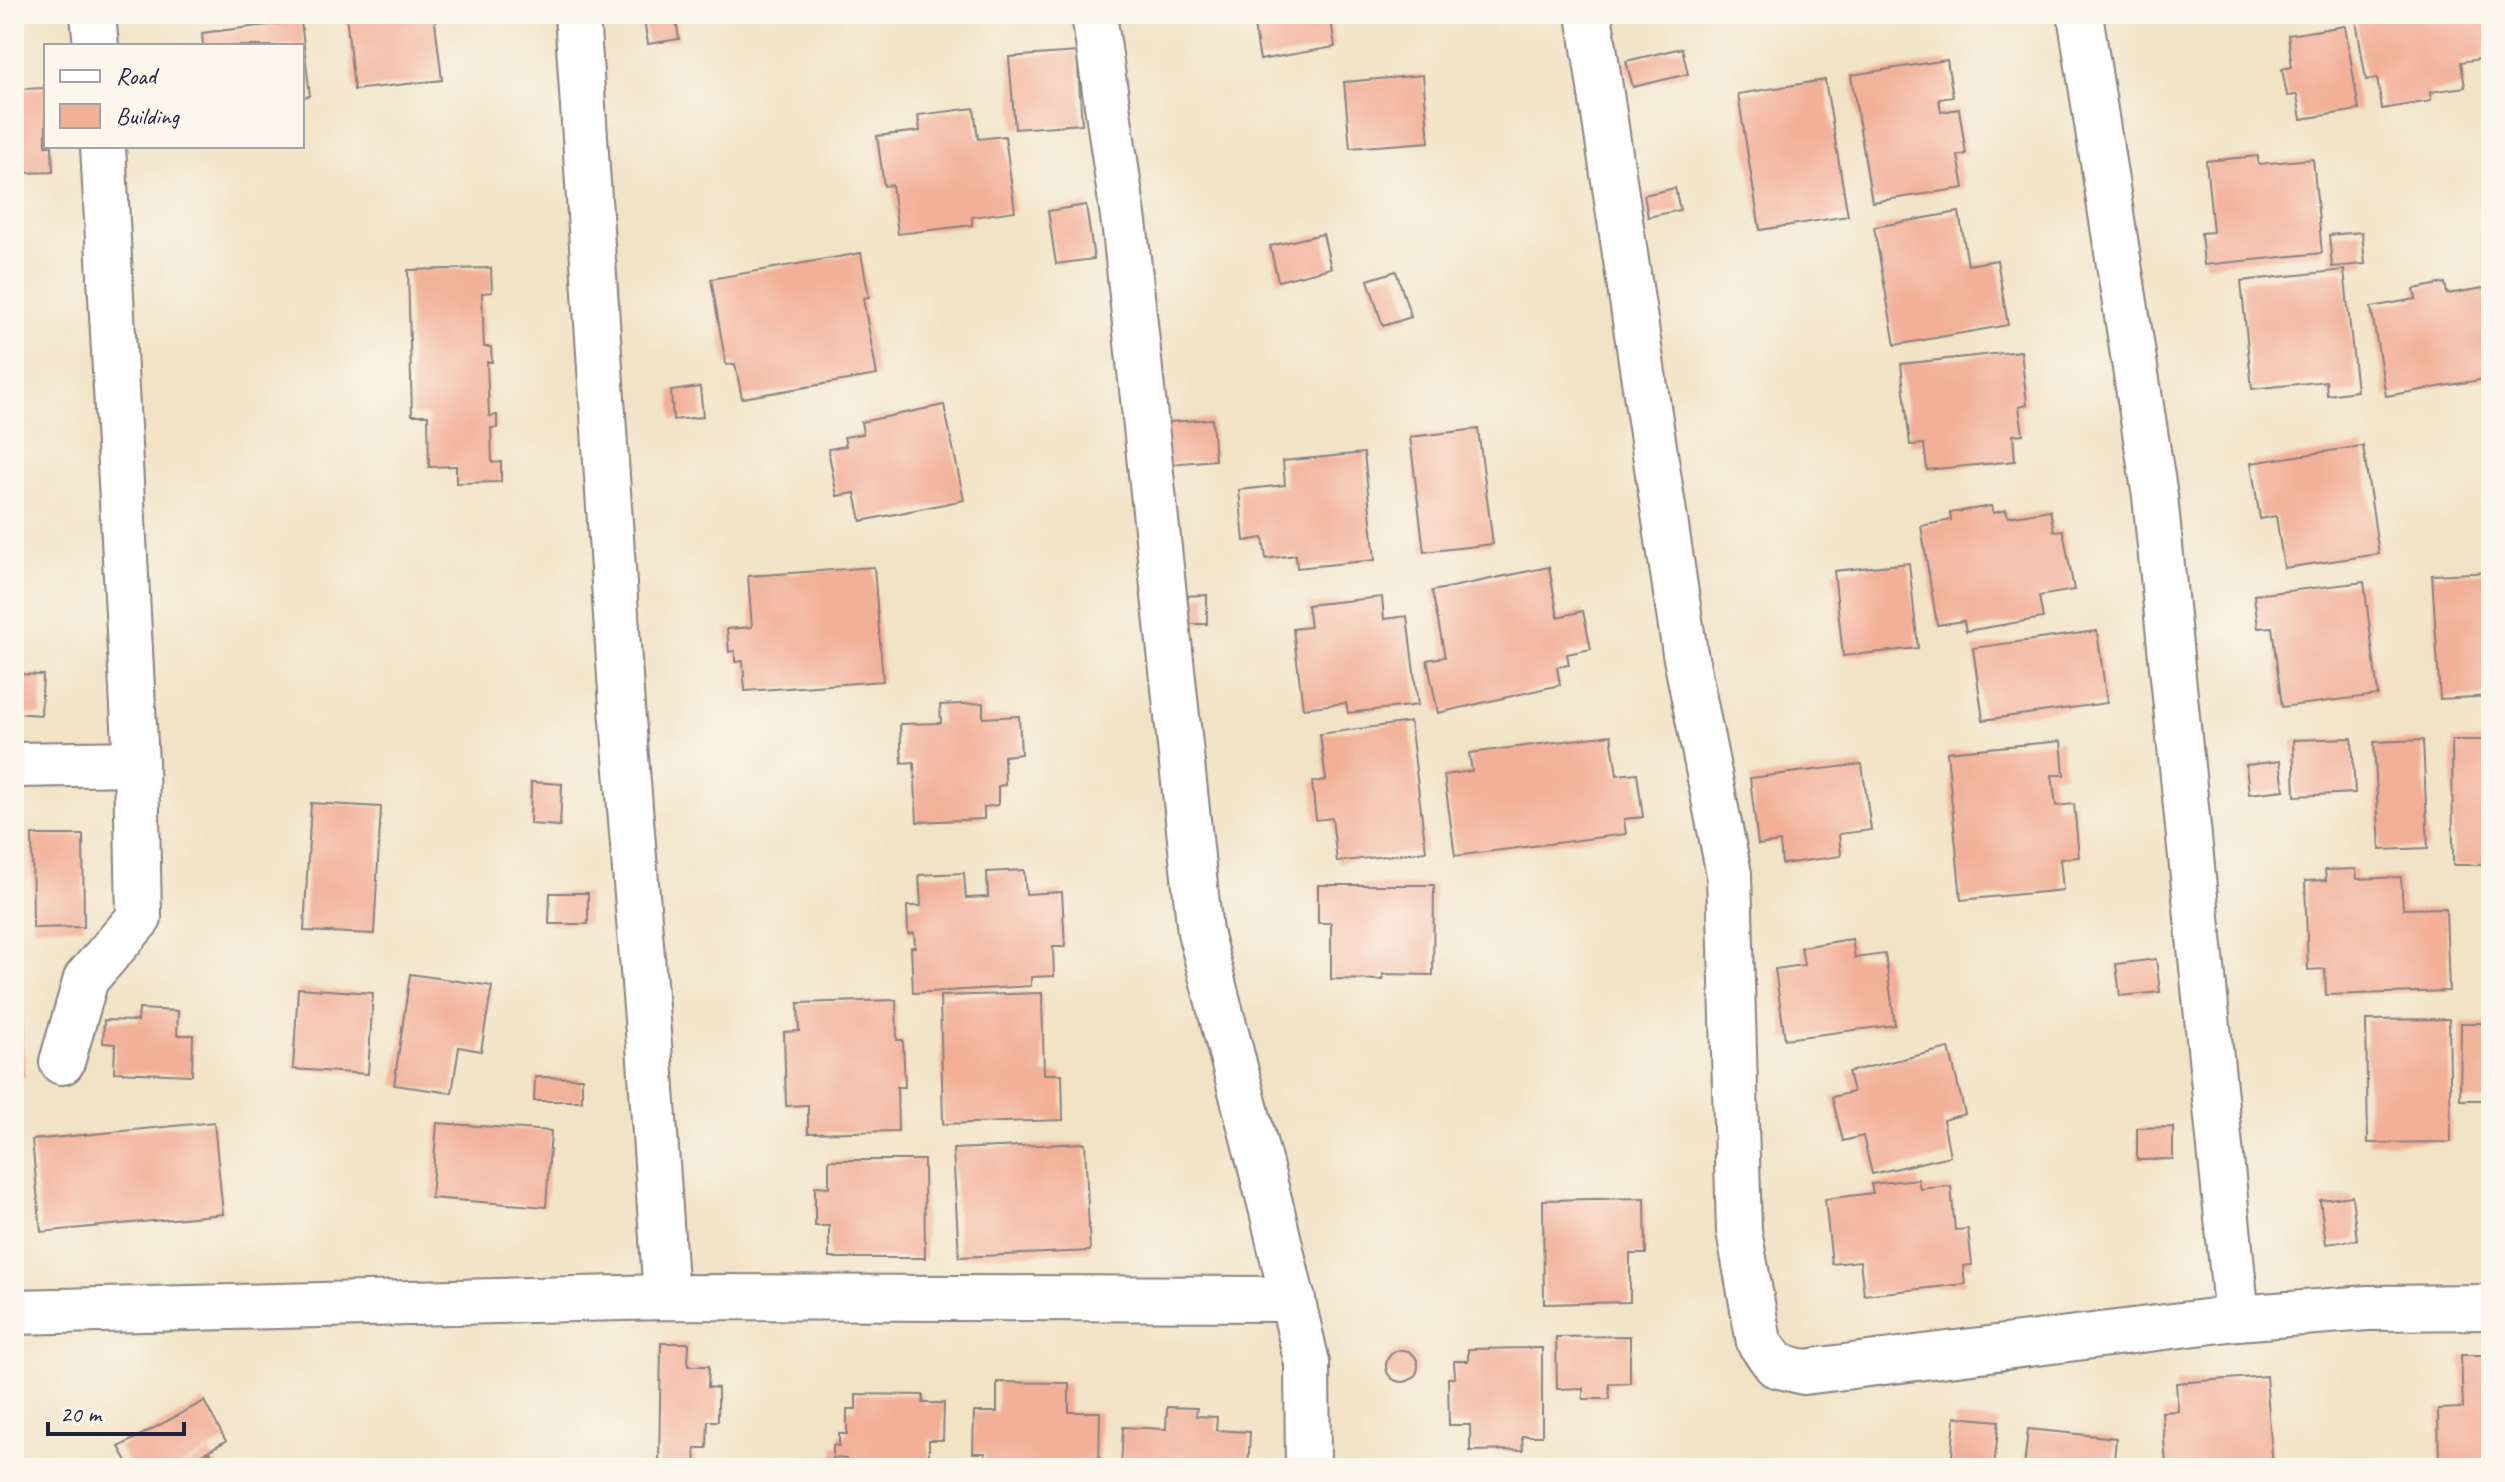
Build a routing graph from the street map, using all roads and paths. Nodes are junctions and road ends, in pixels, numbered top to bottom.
1 (93, 14) edge
2 (577, 14) edge
3 (1094, 14) edge
4 (1589, 14) edge
5 (2080, 14) edge
6 (96, 44) edge
7 (103, 148) edge
8 (136, 763) junction
9 (14, 765) edge
10 (62, 1062) dead end
11 (666, 1297) junction
12 (1293, 1299) junction
13 (2491, 1307) edge
14 (14, 1312) edge
15 (2237, 1318) junction
16 (1308, 1468) edge

1 - 6 street
2 - 11 street
3 - 12 street
4 - 15 street
5 - 15 street
7 - 8 street
8 - 9 street
8 - 10 street
11 - 12 street
11 - 14 street
12 - 16 street
13 - 15 street

